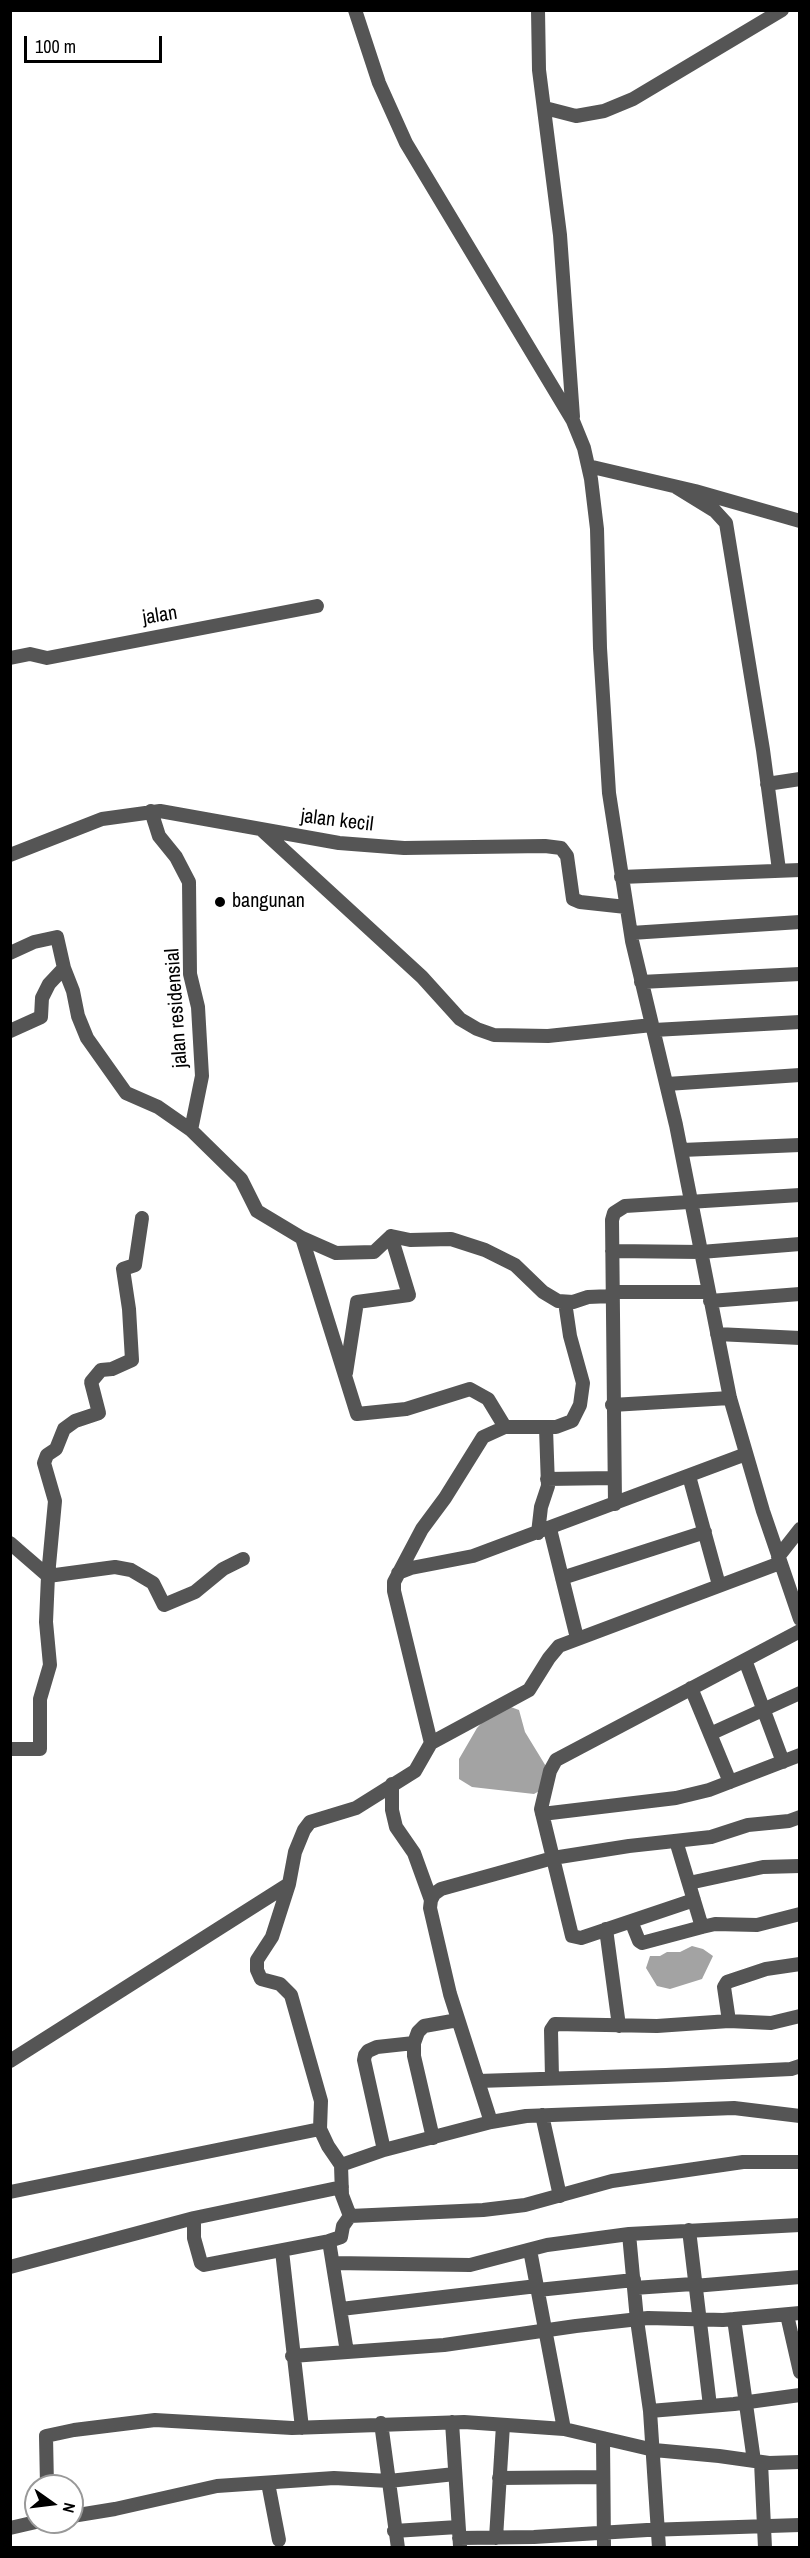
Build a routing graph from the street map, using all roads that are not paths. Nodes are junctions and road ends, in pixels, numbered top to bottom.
1 (355, 10) edge
2 (538, 10) edge
3 (782, 10) edge
4 (545, 108) junction
5 (573, 421) junction
6 (588, 466) junction
7 (676, 487) junction
8 (800, 521) edge
9 (317, 606) dead end
10 (10, 658) edge
11 (800, 779) edge
12 (767, 784) junction
13 (152, 811) junction
14 (263, 831) junction
15 (10, 855) edge
16 (779, 870) junction
17 (800, 870) edge
18 (621, 877) junction
19 (626, 907) junction
20 (800, 922) edge
21 (631, 933) junction
22 (10, 953) edge
23 (64, 968) junction
24 (800, 974) edge
25 (641, 981) junction
26 (800, 1022) edge
27 (653, 1027) junction
28 (10, 1031) edge
29 (800, 1075) edge
30 (667, 1084) junction
31 (191, 1130) junction
32 (800, 1145) edge
33 (682, 1150) junction
34 (800, 1196) edge
35 (692, 1203) junction
36 (142, 1218) dead end
37 (391, 1236) junction
38 (302, 1238) junction
39 (800, 1244) edge
40 (612, 1251) junction
41 (701, 1252) junction
42 (612, 1294) junction
43 (800, 1294) edge
44 (710, 1296) junction
45 (565, 1302) junction
46 (717, 1334) junction
47 (800, 1338) edge
48 (345, 1378) junction
49 (730, 1398) junction
50 (612, 1405) junction
51 (505, 1427) junction
52 (546, 1428) junction
53 (746, 1454) junction
54 (689, 1476) junction
55 (614, 1478) junction
56 (547, 1479) junction
57 (615, 1504) junction
58 (800, 1529) edge
59 (544, 1531) junction
60 (705, 1532) junction
61 (10, 1543) edge
62 (243, 1559) dead end
63 (779, 1560) junction
64 (398, 1573) junction
65 (48, 1576) junction
66 (562, 1578) junction
67 (719, 1586) junction
68 (800, 1619) edge
69 (800, 1631) edge
70 (577, 1638) junction
71 (745, 1660) junction
72 (691, 1688) junction
73 (800, 1693) edge
74 (764, 1710) junction
75 (710, 1734) junction
76 (431, 1743) junction
77 (10, 1749) edge
78 (800, 1755) edge
79 (783, 1762) junction
80 (730, 1782) junction
81 (392, 1784) junction
82 (542, 1814) junction
83 (800, 1817) edge
84 (676, 1841) junction
85 (553, 1858) junction
86 (800, 1866) edge
87 (689, 1883) junction
88 (289, 1884) junction
89 (431, 1900) junction
90 (694, 1900) junction
91 (800, 1914) edge
92 (631, 1921) junction
93 (702, 1927) junction
94 (606, 1929) junction
95 (800, 1964) edge
96 (800, 2016) edge
97 (458, 2020) junction
98 (729, 2022) junction
99 (619, 2026) junction
100 (414, 2043) junction
101 (10, 2061) edge
102 (800, 2066) edge
103 (552, 2078) junction
104 (478, 2080) junction
105 (543, 2115) junction
106 (800, 2116) edge
107 (491, 2122) junction
108 (320, 2129) junction
109 (433, 2138) junction
110 (384, 2150) junction
111 (800, 2162) edge
112 (342, 2165) junction
113 (342, 2187) junction
114 (10, 2192) edge
115 (560, 2196) junction
116 (350, 2216) junction
117 (194, 2218) junction
118 (800, 2226) edge
119 (689, 2230) junction
120 (629, 2234) junction
121 (329, 2241) junction
122 (530, 2250) junction
123 (282, 2251) junction
124 (333, 2263) junction
125 (10, 2267) edge
126 (800, 2277) edge
127 (634, 2284) junction
128 (694, 2285) junction
129 (538, 2288) junction
130 (341, 2309) junction
131 (793, 2314) edge
132 (699, 2319) junction
133 (734, 2319) junction
134 (637, 2320) junction
135 (547, 2330) junction
136 (347, 2352) junction
137 (292, 2356) junction
138 (800, 2372) edge
139 (800, 2395) edge
140 (747, 2402) junction
141 (710, 2406) junction
142 (650, 2411) junction
143 (452, 2422) junction
144 (381, 2423) junction
145 (503, 2425) junction
146 (302, 2428) junction
147 (564, 2429) junction
148 (603, 2438) junction
149 (654, 2450) junction
150 (757, 2462) junction
151 (800, 2462) edge
152 (46, 2474) edge
153 (454, 2474) junction
154 (603, 2477) junction
155 (499, 2478) junction
156 (389, 2481) junction
157 (268, 2483) junction
158 (84, 2514) edge
159 (800, 2525) edge
160 (763, 2526) junction
161 (658, 2530) junction
162 (394, 2531) junction
163 (604, 2533) junction
164 (459, 2538) edge
165 (496, 2538) junction
166 (282, 2542) edge
167 (398, 2547) edge
168 (604, 2547) edge
169 (659, 2547) edge
170 (765, 2547) edge

1 - 5 street
2 - 4 street
3 - 4 street
4 - 5 street
5 - 6 street
6 - 7 street
6 - 18 street
7 - 8 street
7 - 12 street
9 - 10 street, jalan
11 - 12 street
12 - 16 street
13 - 14 street, jalan kecil
13 - 15 street, jalan kecil
13 - 31 street, jalan residensial
14 - 19 street, jalan kecil
14 - 27 street
16 - 17 street
16 - 18 street
18 - 19 street
19 - 21 street
20 - 21 street
21 - 25 street
22 - 23 street
23 - 28 street
23 - 31 street
24 - 25 street
25 - 27 street
26 - 27 street
27 - 30 street
29 - 30 street
30 - 33 street
31 - 38 street
32 - 33 street
33 - 35 street
34 - 35 street
35 - 40 street
35 - 41 street
36 - 65 street
37 - 38 street
37 - 45 street
37 - 48 street
38 - 48 street
39 - 41 street
40 - 41 street
40 - 42 street
41 - 44 street
42 - 44 street
42 - 45 street
42 - 50 street
43 - 44 street
44 - 46 street
45 - 52 street
46 - 47 street
46 - 49 street
48 - 51 street
49 - 50 street
49 - 53 street
50 - 55 street
51 - 52 street
51 - 64 street
52 - 56 street
53 - 54 street
53 - 63 street
54 - 57 street
54 - 60 street
55 - 56 street
55 - 57 street
56 - 59 street
57 - 59 street
58 - 63 street
59 - 64 street
59 - 66 street
60 - 66 street
60 - 67 street
61 - 65 street
62 - 65 street
63 - 67 street
63 - 68 street
64 - 76 street
65 - 77 street
66 - 70 street
67 - 70 street
69 - 71 street
70 - 76 street
71 - 72 street
71 - 74 street
72 - 75 street
72 - 82 street
73 - 74 street
74 - 75 street
74 - 79 street
75 - 80 street
76 - 81 street
78 - 79 street
79 - 80 street
80 - 82 street
81 - 88 street
81 - 89 street
82 - 85 street
83 - 84 street
84 - 85 street
84 - 87 street
85 - 89 street
85 - 94 street
86 - 87 street
87 - 90 street
88 - 101 street
88 - 108 street
89 - 97 street
90 - 92 street
90 - 93 street
91 - 93 street
92 - 93 street
92 - 94 street
94 - 99 street
95 - 98 street
96 - 98 street
97 - 100 street
97 - 104 street
98 - 99 street
99 - 103 street
100 - 109 street
100 - 110 street
102 - 103 street
103 - 104 street
104 - 107 street
105 - 106 street
105 - 107 street
105 - 115 street
107 - 109 street
108 - 112 street
108 - 114 street
109 - 110 street
110 - 112 street
111 - 115 street
112 - 113 street
113 - 116 street
113 - 117 street
115 - 116 street
116 - 121 street
117 - 123 street
117 - 125 street
118 - 119 street
119 - 120 street
119 - 128 street
120 - 122 street
120 - 127 street
121 - 123 street
121 - 124 street
122 - 124 street
122 - 129 street
123 - 137 street
124 - 130 street
126 - 128 street
127 - 128 street
127 - 129 street
127 - 134 street
128 - 132 street
129 - 130 street
129 - 135 street
130 - 136 street
131 - 133 street
131 - 138 street
132 - 133 street
132 - 134 street
132 - 141 street
133 - 140 street
134 - 135 street
134 - 142 street
135 - 136 street
135 - 147 street
136 - 137 street
137 - 146 street
139 - 140 street
140 - 141 street
140 - 150 street
141 - 142 street
142 - 149 street
143 - 144 street
143 - 145 street
143 - 153 street
144 - 146 street
144 - 156 street
145 - 147 street
145 - 155 street
146 - 152 street
147 - 148 street
148 - 149 street
148 - 154 street
149 - 150 street
149 - 161 street
150 - 151 street
150 - 160 street
153 - 156 street
153 - 164 street
154 - 155 street
154 - 163 street
155 - 165 street
156 - 157 street
156 - 162 street
157 - 158 street
157 - 166 street
159 - 160 street
160 - 161 street
160 - 170 street
161 - 163 street
161 - 169 street
162 - 164 street
162 - 167 street
163 - 165 street
163 - 168 street
164 - 165 street

